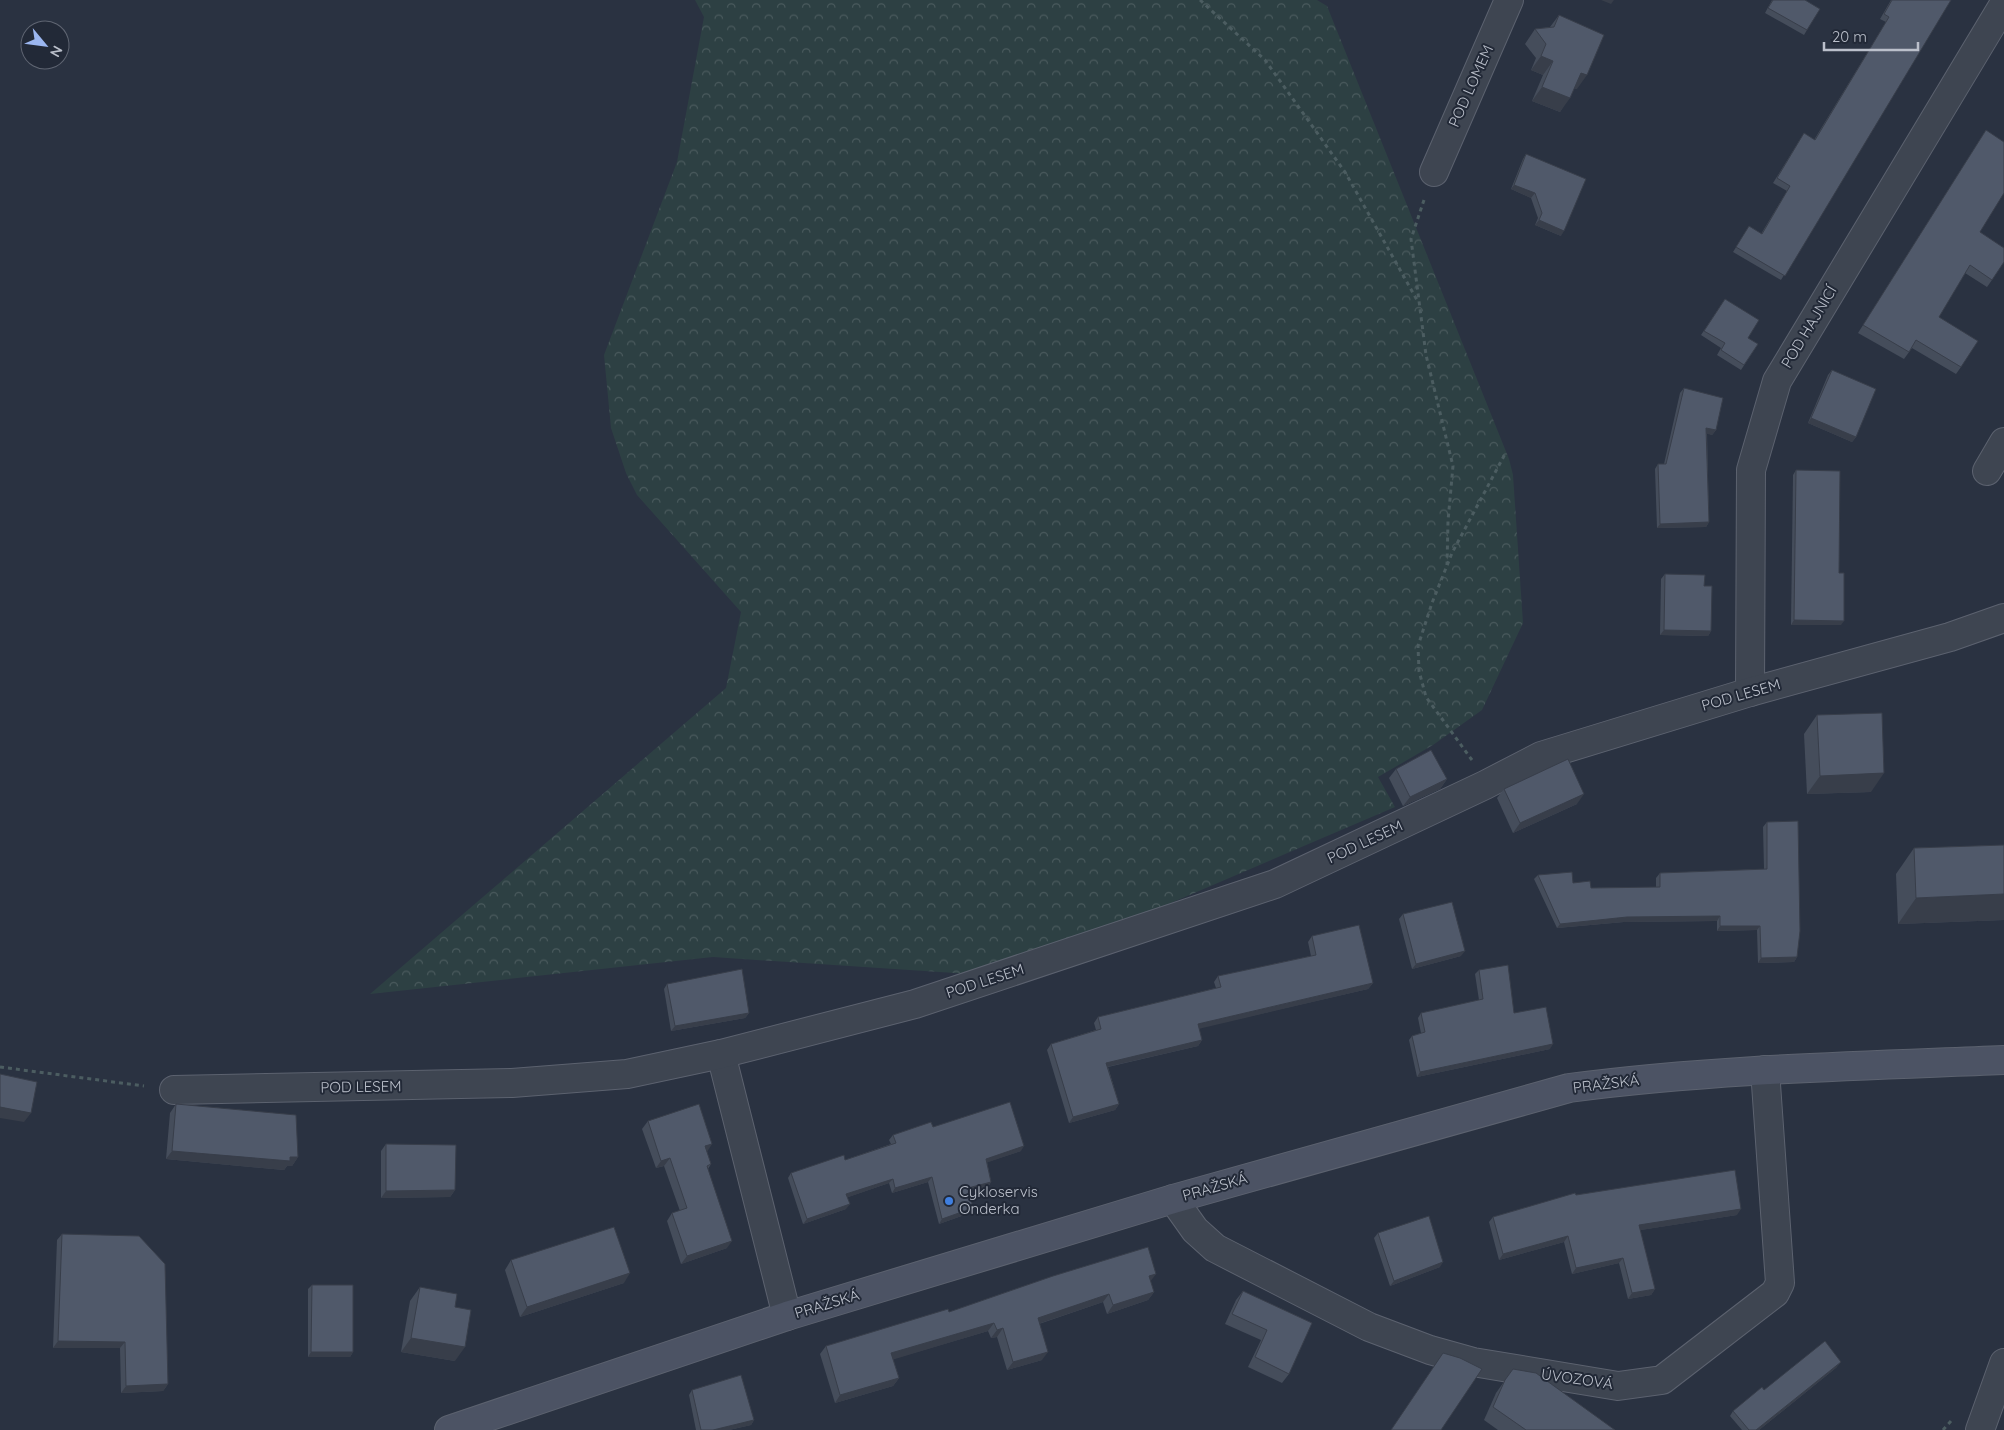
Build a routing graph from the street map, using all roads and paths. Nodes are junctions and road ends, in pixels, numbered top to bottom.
1 (1200, 0) edge
2 (1509, 0) edge
3 (2004, 4) edge
4 (1434, 172) joint
5 (1419, 303) junction
6 (2004, 442) edge
7 (1505, 454) dead end
8 (1987, 471) dead end
9 (1447, 565) junction
10 (2004, 618) edge
11 (1750, 692) junction
12 (1485, 785) junction
13 (721, 1054) junction
14 (2004, 1060) edge
15 (0, 1067) edge
16 (1765, 1070) junction
17 (174, 1090) joint
18 (1173, 1199) junction
19 (787, 1316) junction
20 (2004, 1363) edge
21 (460, 1429) edge
22 (1980, 1430) edge

1 - 5 path
2 - 4 street, POD LOMEM
3 - 11 street, POD HAJNICÍ
4 - 5 path
5 - 9 path
6 - 8 street
7 - 9 path
9 - 12 path
10 - 11 street, POD LESEM
11 - 12 street, POD LESEM
12 - 13 street, POD LESEM
13 - 17 street, POD LESEM
13 - 19 street
14 - 16 main road, PRAŽSKÁ
15 - 17 path
16 - 18 main road, PRAŽSKÁ
16 - 18 street, ÚVOZOVÁ
18 - 19 main road, PRAŽSKÁ
19 - 21 main road, PRAŽSKÁ
20 - 22 street

